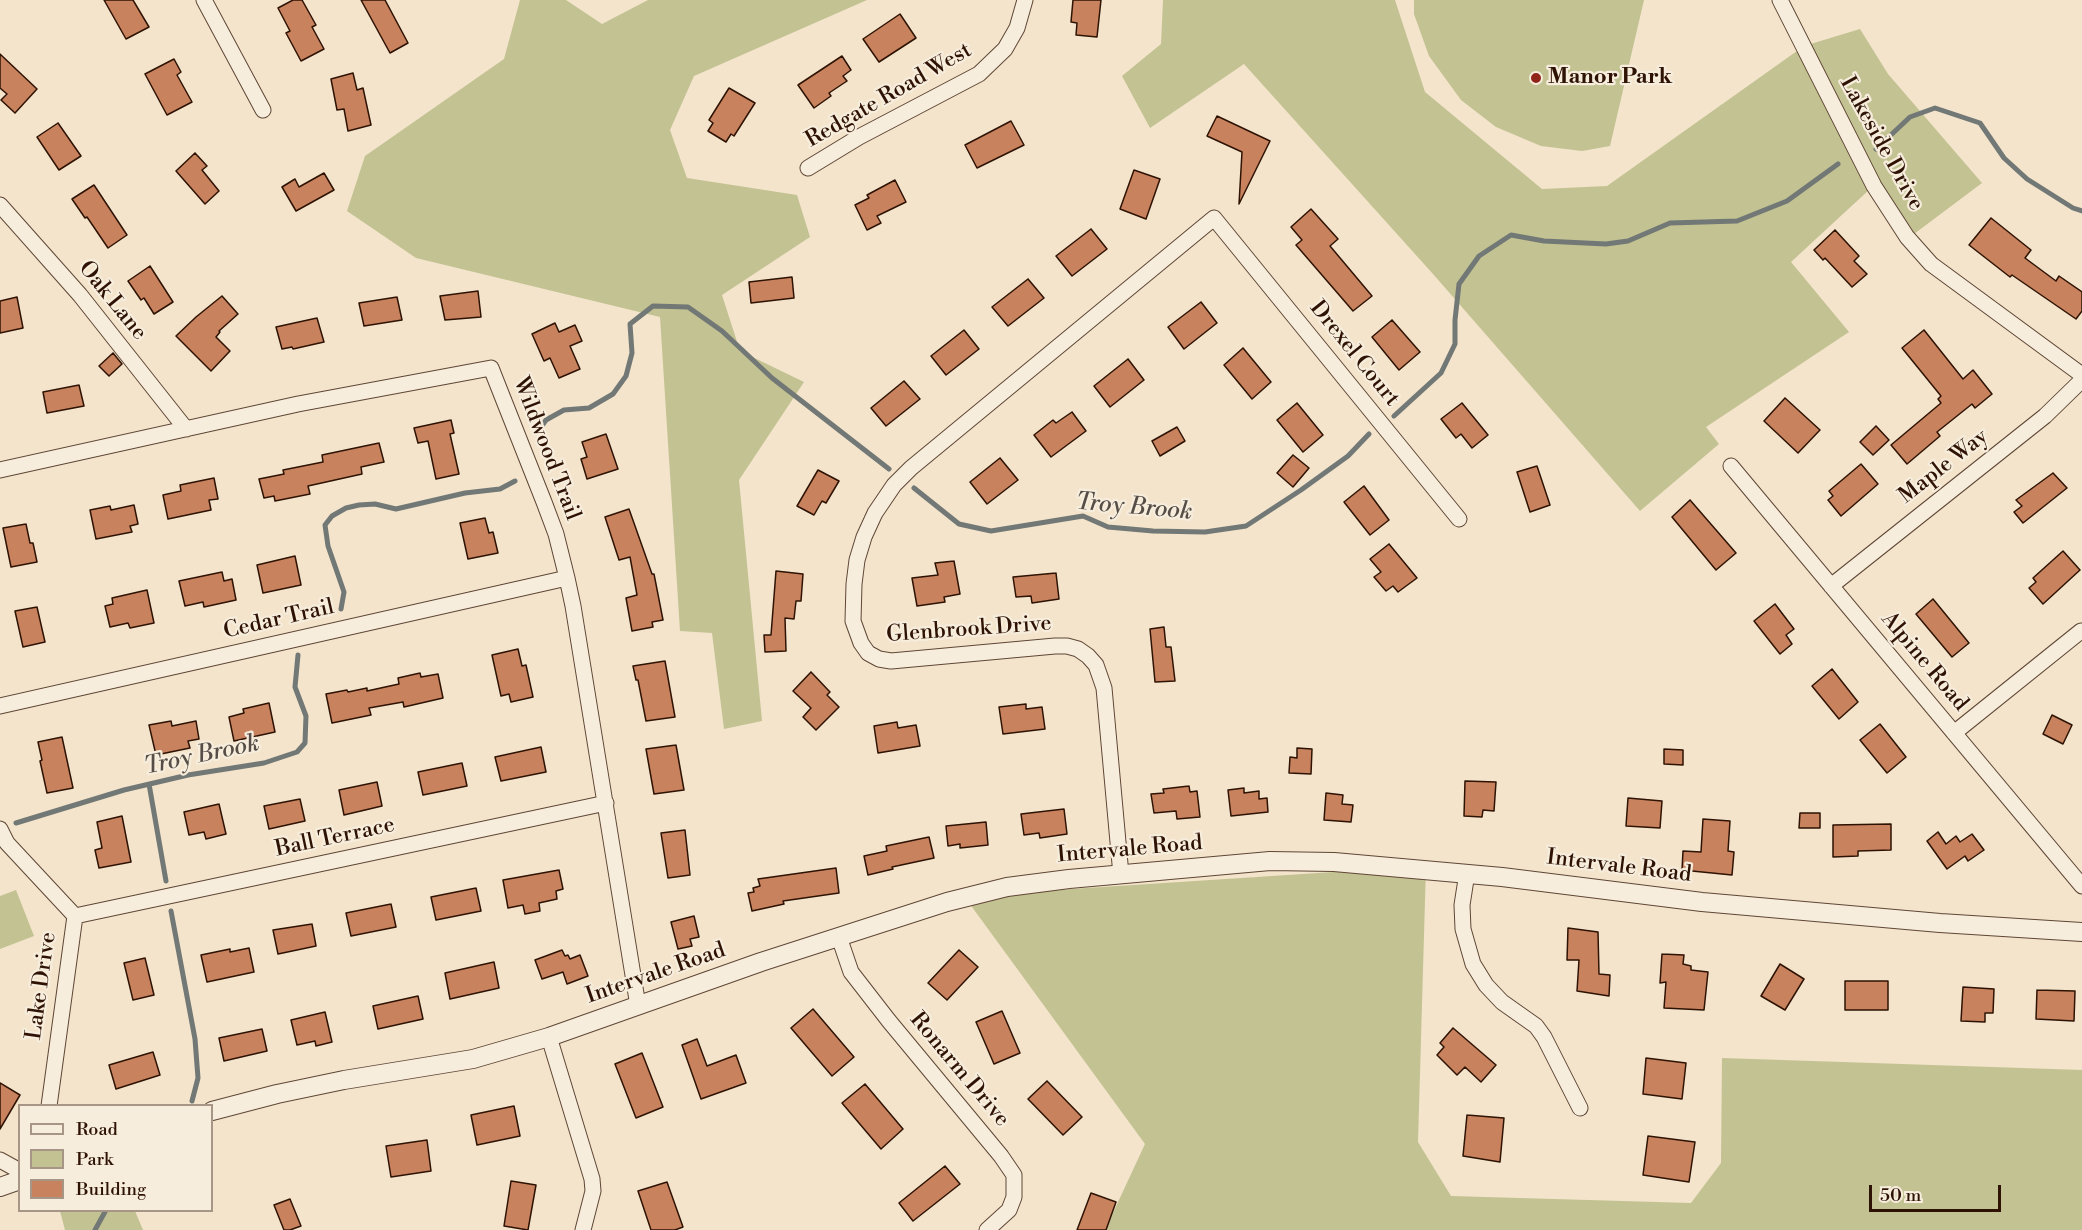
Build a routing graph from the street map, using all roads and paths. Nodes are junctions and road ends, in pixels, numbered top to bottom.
1 (204, 0) edge
2 (1026, 0) edge
3 (1780, 0) edge
4 (263, 110) dead end
5 (808, 168) dead end
6 (0, 205) edge
7 (1214, 218) joint
8 (2082, 375) edge
9 (2082, 380) edge
10 (186, 429) junction
11 (1731, 466) dead end
12 (0, 470) edge
13 (1459, 519) dead end
14 (567, 578) junction
15 (1831, 586) junction
16 (2081, 631) edge
17 (0, 706) edge
18 (1954, 733) junction
19 (606, 803) junction
20 (0, 828) edge
21 (1467, 873) junction
22 (1121, 874) junction
23 (2081, 884) edge
24 (75, 916) junction
25 (2082, 932) edge
26 (839, 937) junction
27 (638, 1006) junction
28 (549, 1037) junction
29 (49, 1104) edge
30 (1580, 1108) dead end
31 (213, 1112) edge
32 (0, 1161) edge
33 (18, 1170) edge
34 (18, 1181) edge
35 (0, 1187) edge
36 (583, 1230) edge
37 (987, 1230) edge

1 - 4 street
2 - 5 street, Redgate Road West
3 - 8 street, Lakeside Drive
6 - 10 street, Oak Lane
7 - 13 street, Drexel Court
7 - 22 street, Glenbrook Drive
9 - 15 street, Maple Way
10 - 12 street, Wildwood Trail
10 - 14 street, Wildwood Trail
11 - 15 street, Alpine Road
14 - 17 street, Cedar Trail
14 - 19 street, Wildwood Trail
15 - 18 street, Alpine Road
16 - 18 street
18 - 23 street, Alpine Road
19 - 24 street, Ball Terrace
19 - 27 street, Wildwood Trail
20 - 24 street, Lake Drive
21 - 22 street, Intervale Road
21 - 25 street, Intervale Road
21 - 30 street
22 - 26 street, Intervale Road
24 - 29 street, Lake Drive
26 - 27 street, Intervale Road
26 - 37 street, Ronarm Drive
27 - 28 street, Intervale Road
28 - 31 street, Intervale Road
28 - 36 street
32 - 33 street
34 - 35 street

